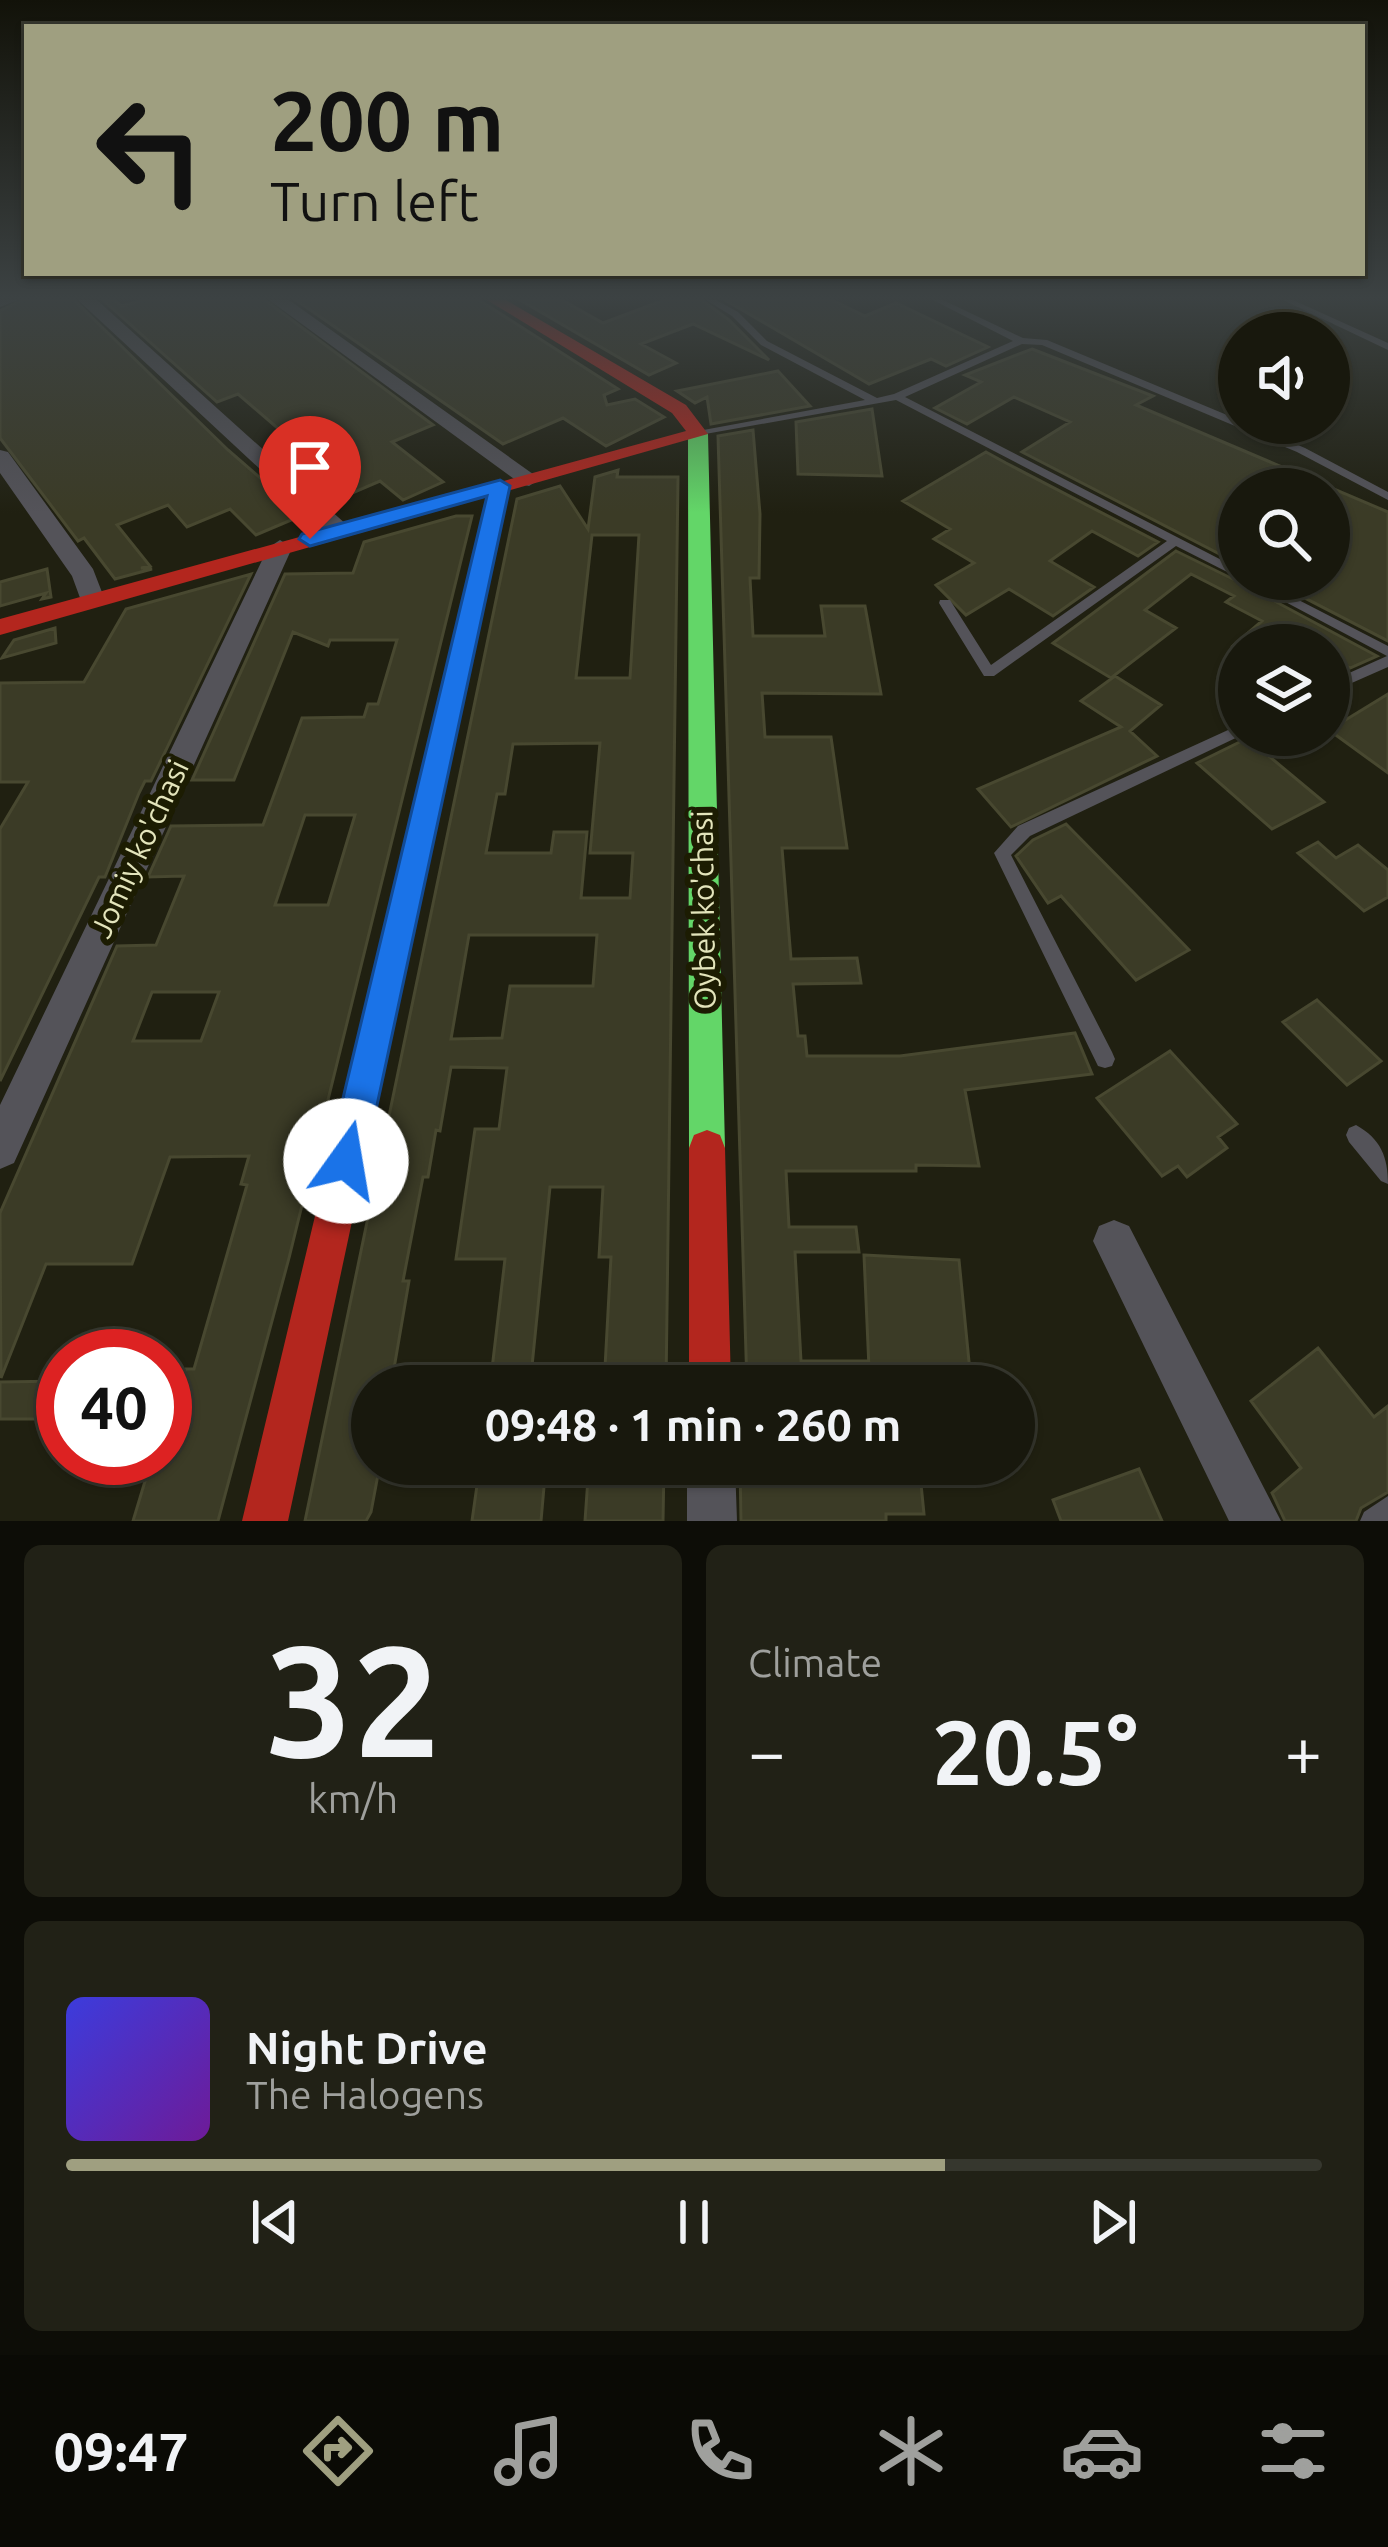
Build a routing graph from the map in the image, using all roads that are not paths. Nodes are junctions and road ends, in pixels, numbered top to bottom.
1 (165, 371) edge
2 (378, 371) edge
3 (615, 371) edge
4 (818, 371) edge
5 (955, 371) edge
6 (1113, 371) edge
7 (897, 397) junction
8 (875, 401) junction
9 (698, 434) junction
10 (0, 457) edge
11 (529, 479) junction
12 (500, 486) junction
13 (25, 491) junction
14 (1388, 497) edge
15 (0, 500) edge
16 (340, 531) junction
17 (1174, 541) junction
18 (280, 548) junction
19 (1218, 563) edge
20 (92, 600) junction
21 (1286, 600) edge
22 (944, 603) dead end
23 (4, 630) edge
24 (1388, 656) edge
25 (1350, 677) edge
26 (1218, 740) edge
27 (1105, 1059) dead end
28 (1356, 1135) dead end
29 (0, 1149) edge
30 (1388, 1174) edge
31 (1114, 1241) dead end
32 (710, 1365) edge
33 (711, 1485) edge
34 (1388, 1509) edge
35 (265, 1521) edge
36 (712, 1521) edge
37 (1256, 1521) edge
38 (1373, 1521) edge

1 - 16 street
2 - 11 street
3 - 9 street
4 - 8 lane
5 - 7 lane
6 - 14 lane
7 - 8 lane
7 - 17 lane
8 - 9 lane
9 - 11 street
9 - 32 street, Oybek ko'chasi
10 - 13 street
11 - 12 street
12 - 16 street
12 - 35 street
13 - 15 street
13 - 20 street
16 - 18 street
17 - 19 lane
17 - 22 lane
18 - 20 street
18 - 29 street, Jomiy ko'chasi
20 - 23 street
21 - 24 lane
24 - 25 lane
26 - 27 lane
28 - 30 lane
31 - 37 street
33 - 36 street
34 - 38 lane

